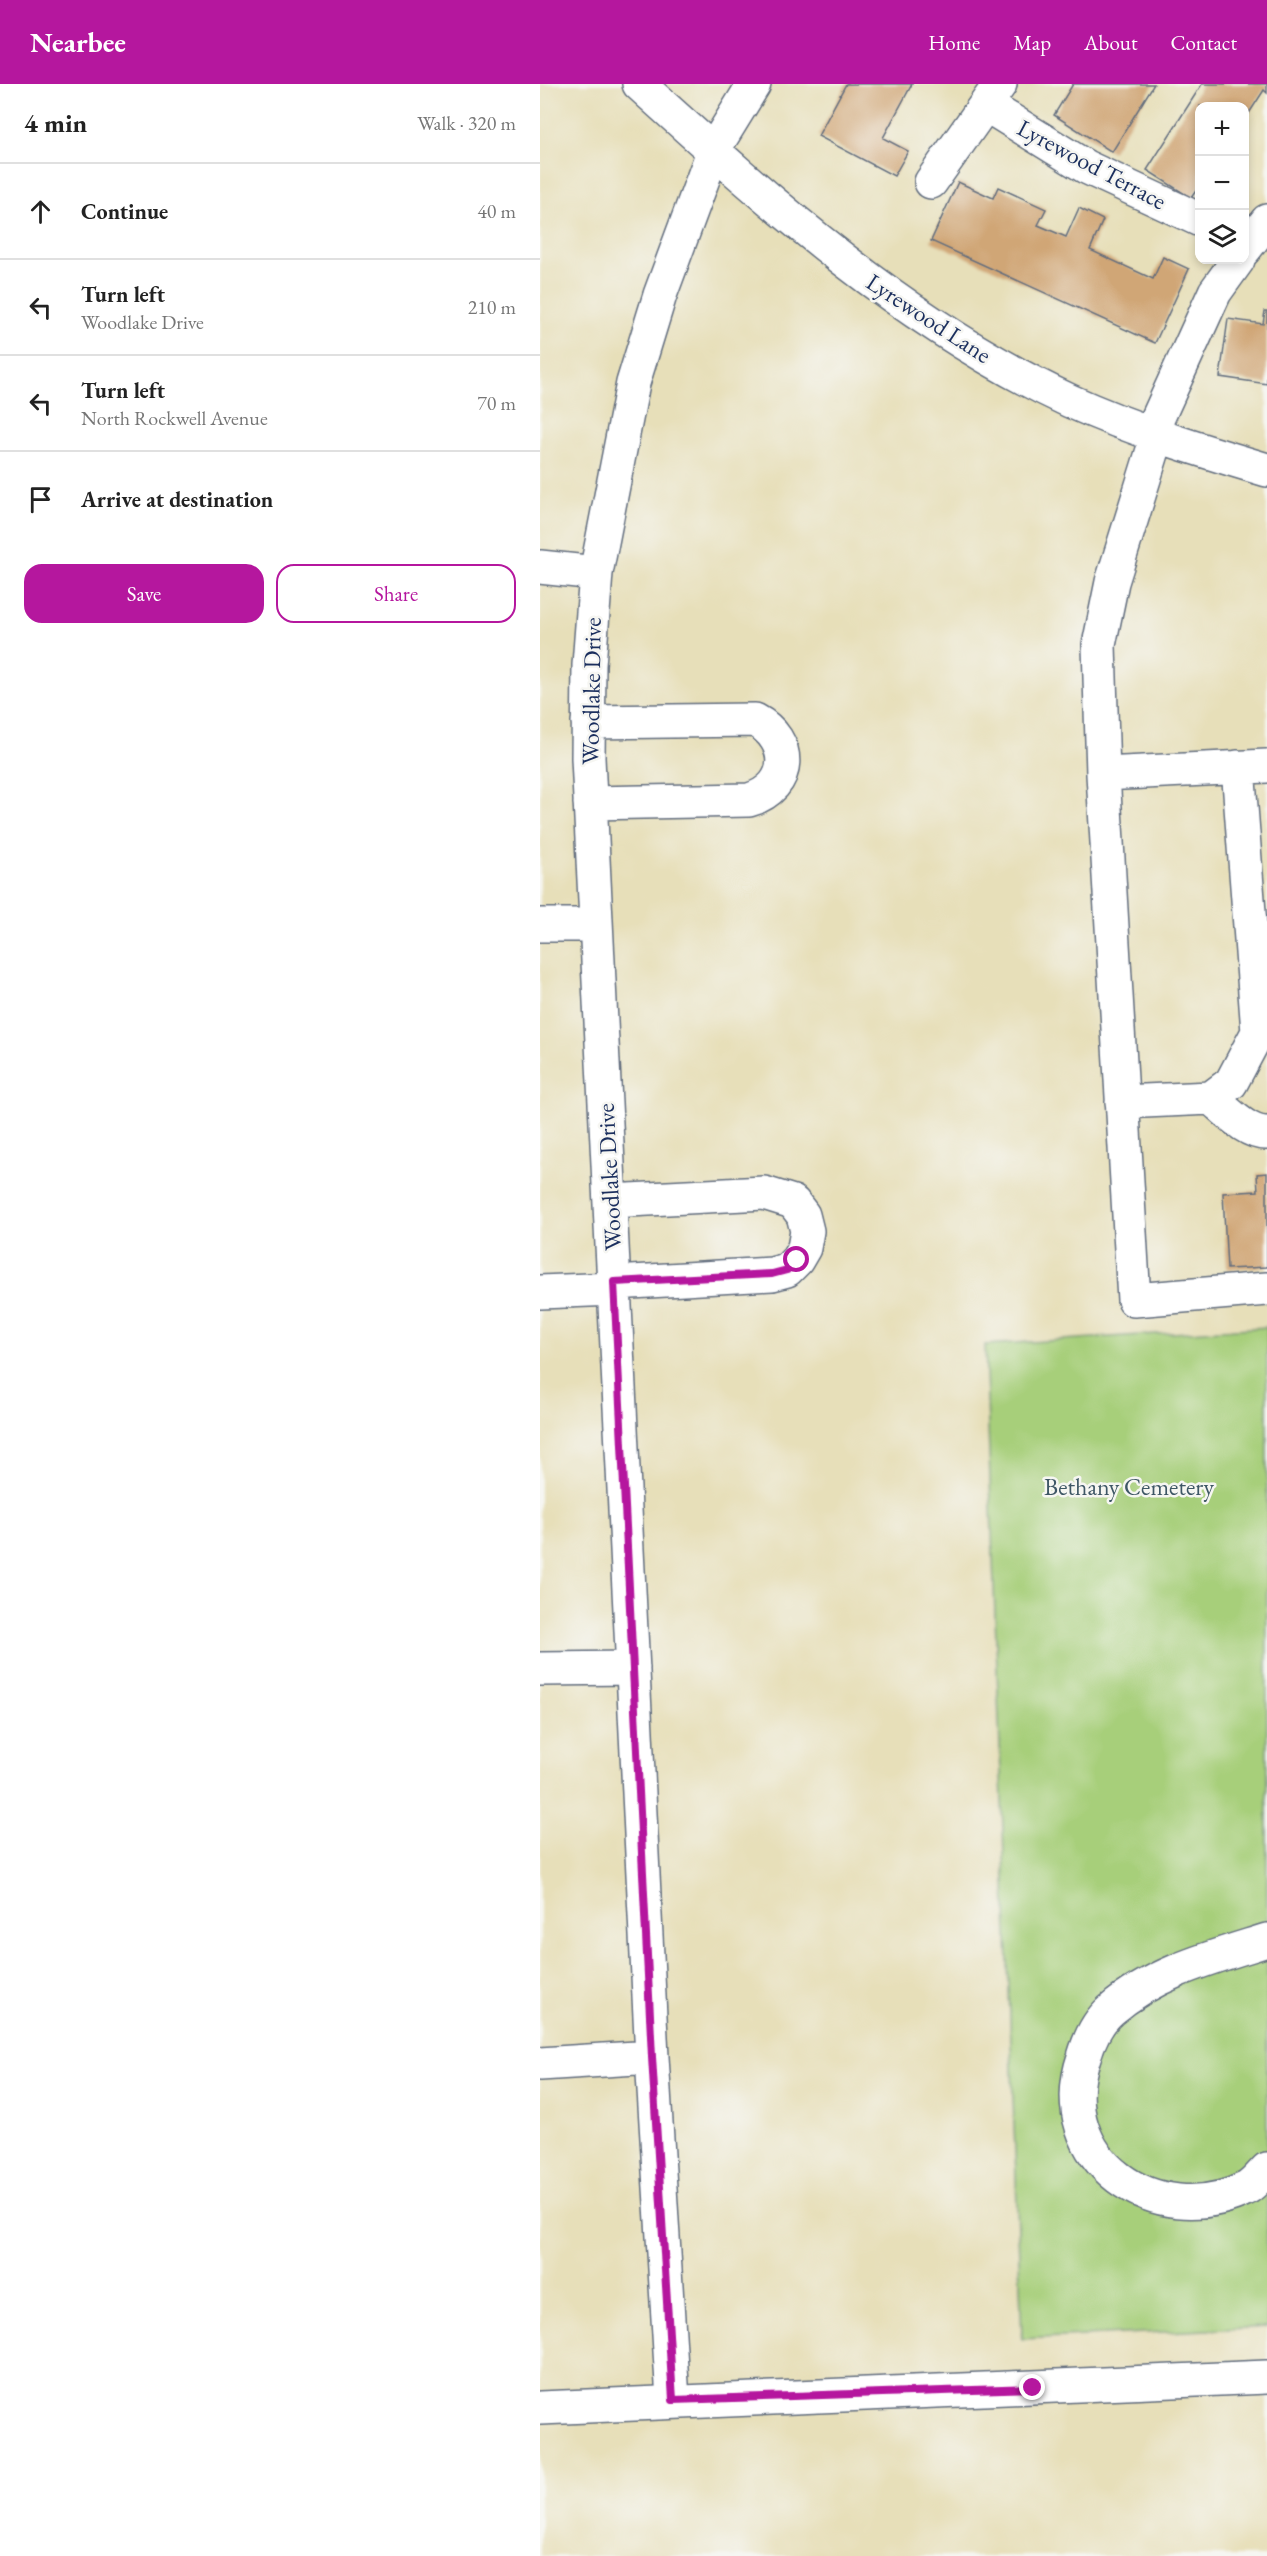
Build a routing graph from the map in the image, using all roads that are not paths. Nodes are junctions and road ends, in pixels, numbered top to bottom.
1 (639, 84) edge
2 (753, 84) edge
3 (993, 94) edge
4 (714, 149) junction
5 (932, 182) dead end
6 (1195, 218) edge
7 (1252, 243) edge
8 (1154, 436) junction
9 (1267, 470) edge
10 (540, 567) edge
11 (596, 573) junction
12 (588, 722) junction
13 (1253, 766) edge
14 (1103, 774) junction
15 (590, 803) junction
16 (540, 925) edge
17 (596, 925) junction
18 (1262, 1033) edge
19 (1211, 1098) junction
20 (1122, 1102) junction
21 (1267, 1133) edge
22 (610, 1201) junction
23 (614, 1286) junction
24 (1267, 1289) edge
25 (540, 1292) edge
26 (633, 1668) junction
27 (540, 1669) edge
28 (1267, 1940) edge
29 (652, 2057) junction
30 (540, 2064) edge
31 (1267, 2169) edge
32 (1267, 2377) edge
33 (673, 2400) junction
34 (540, 2408) edge

1 - 4 street, Lyrewood Lane
2 - 4 street, Woodlake Drive
3 - 5 street
3 - 6 street, Lyrewood Terrace
4 - 8 street, Lyrewood Lane
4 - 11 street, Woodlake Drive
7 - 8 street
8 - 9 street, Lyrewood Lane
8 - 14 street
10 - 11 street
11 - 12 street, Woodlake Drive
12 - 15 street, Woodlake Drive
12 - 15 street
13 - 14 street
13 - 18 street
14 - 20 street
15 - 17 street, Woodlake Drive
16 - 17 street
17 - 22 street, Woodlake Drive
18 - 19 street
19 - 20 street
19 - 21 street
20 - 24 street
22 - 23 street, Woodlake Drive
22 - 23 street
23 - 25 street
23 - 26 street, Woodlake Drive
26 - 27 street
26 - 29 street, Woodlake Drive
28 - 31 street
29 - 30 street
29 - 33 street, Woodlake Drive
32 - 33 street
33 - 34 street

